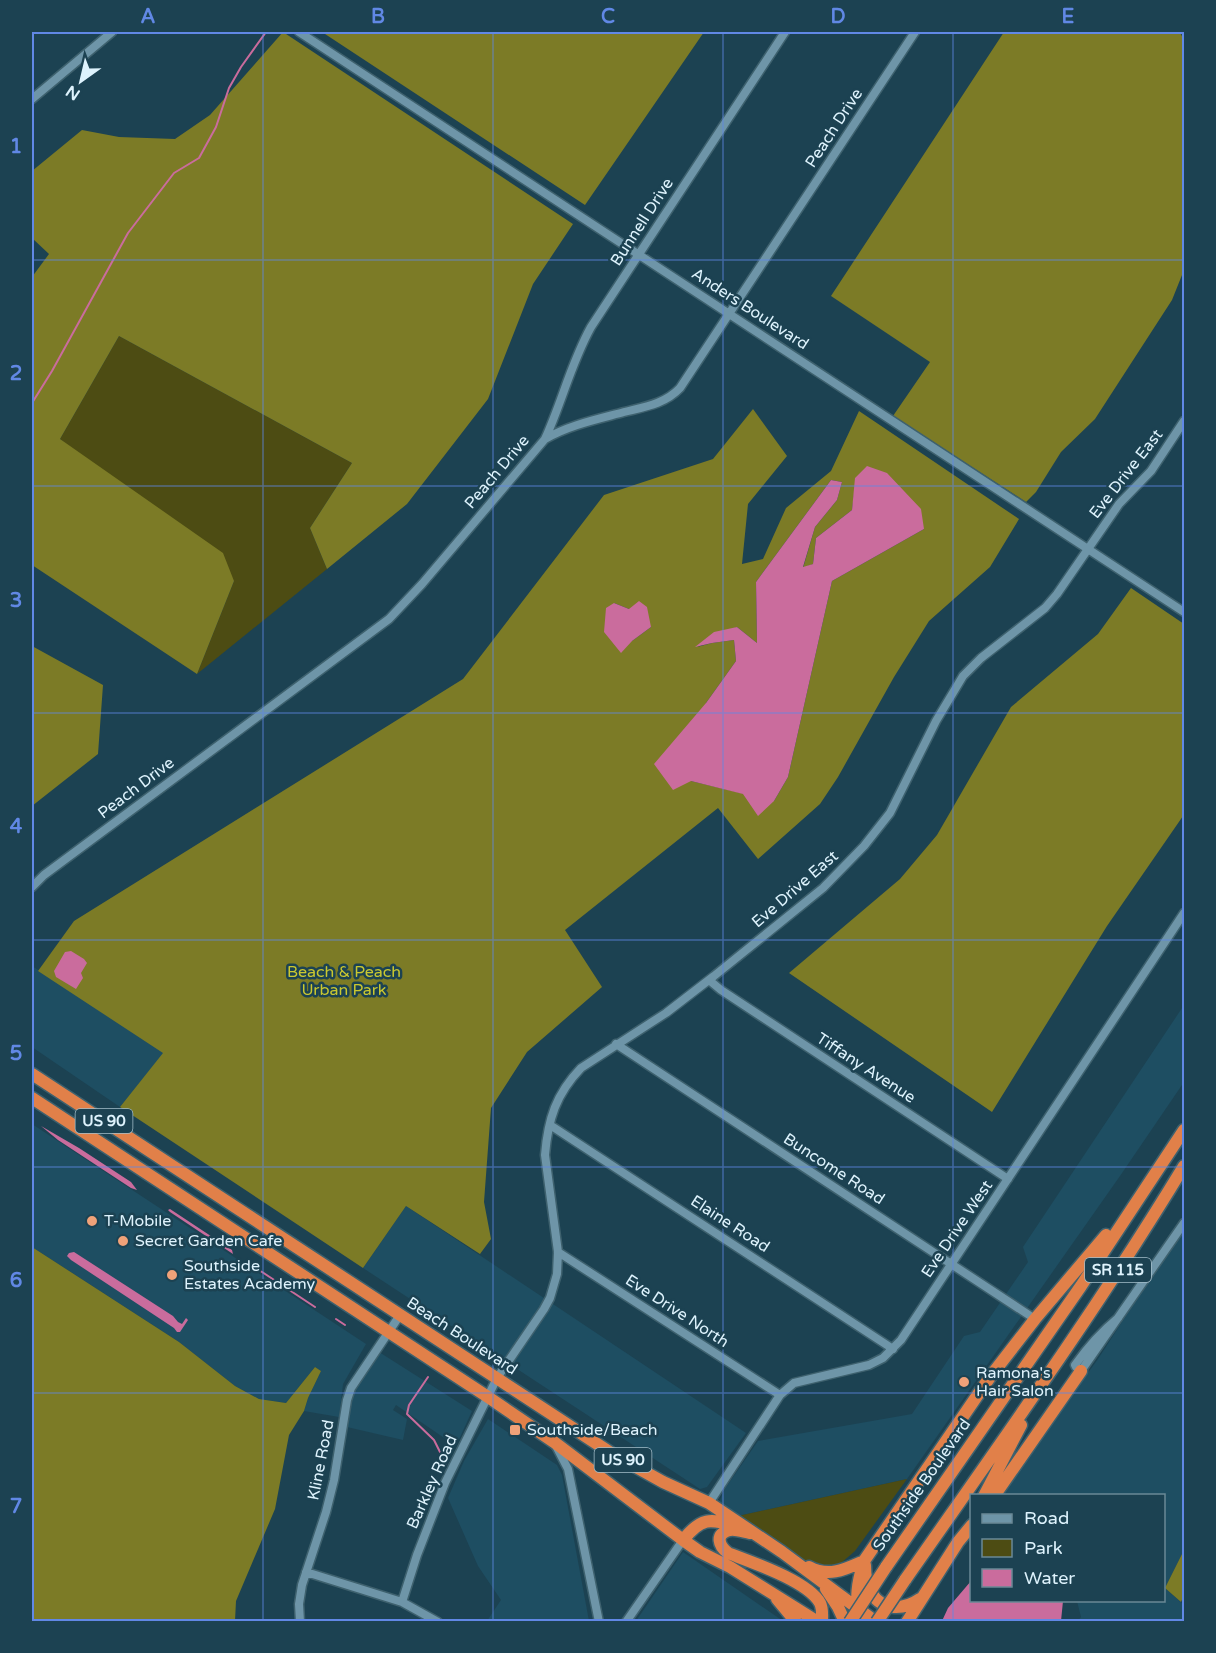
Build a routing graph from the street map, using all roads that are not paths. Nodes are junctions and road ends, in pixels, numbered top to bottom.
1 (112, 32) edge
2 (299, 32) edge
3 (785, 32) edge
4 (915, 32) edge
5 (32, 99) edge
6 (639, 254) junction
7 (730, 314) junction
8 (1185, 422) edge
9 (545, 440) junction
10 (1089, 549) junction
11 (1185, 612) edge
12 (32, 887) edge
13 (1185, 913) edge
14 (709, 980) junction
15 (616, 1044) junction
16 (32, 1074) edge
17 (32, 1098) edge
18 (550, 1125) junction
19 (1185, 1130) edge
20 (1185, 1166) edge
21 (176, 1168) junction
22 (1008, 1179) junction
23 (164, 1185) junction
24 (1140, 1195) junction
25 (1185, 1223) edge
26 (558, 1252) junction
27 (952, 1264) junction
28 (400, 1315) junction
29 (1035, 1319) junction
30 (388, 1332) junction
31 (893, 1349) junction
32 (1081, 1371) joint
33 (1049, 1373) junction
34 (497, 1378) junction
35 (780, 1395) junction
36 (488, 1397) junction
37 (554, 1443) junction
38 (985, 1494) edge
39 (995, 1494) edge
40 (709, 1503) junction
41 (970, 1521) edge
42 (970, 1527) edge
43 (751, 1531) junction
44 (683, 1540) junction
45 (958, 1542) junction
46 (782, 1552) junction
47 (864, 1561) junction
48 (306, 1572) junction
49 (816, 1576) junction
50 (771, 1591) junction
51 (921, 1598) junction
52 (402, 1602) junction
53 (857, 1608) junction
54 (438, 1621) edge
55 (300, 1622) edge
56 (599, 1622) edge
57 (626, 1622) edge
58 (796, 1622) edge
59 (820, 1622) edge
60 (845, 1622) edge
61 (850, 1622) edge
62 (860, 1622) edge
63 (877, 1622) edge
64 (907, 1622) edge
65 (917, 1622) edge

1 - 5 street
2 - 6 street, Anders Boulevard
3 - 6 street, Bunnell Drive
4 - 7 street, Peach Drive
6 - 7 street, Anders Boulevard
6 - 9 street, Bunnell Drive
7 - 9 street, Peach Drive
7 - 10 street, Anders Boulevard
8 - 10 street, Eve Drive East
9 - 12 street, Peach Drive
10 - 11 street, Anders Boulevard
10 - 14 street, Eve Drive East
13 - 22 street, Eve Drive West
14 - 15 street, Eve Drive East
14 - 22 street, Tiffany Avenue
15 - 18 street, Eve Drive East
15 - 27 street, Buncome Road
16 - 21 highway, Beach Boulevard / US 90
17 - 23 highway, US 90
18 - 26 street, Eve Drive East
18 - 31 street, Elaine Road
19 - 24 highway, Southside Boulevard / SR 115
20 - 33 highway, SR 115
21 - 23 street
21 - 28 highway, Beach Boulevard / US 90
22 - 27 street, Eve Drive West
23 - 30 highway, US 90
24 - 29 highway
24 - 61 highway, Southside Boulevard / SR 115, bridge
25 - 32 street
26 - 34 street, Eve Drive East
26 - 35 street, Eve Drive North
27 - 29 street, Buncome Road
27 - 31 street, Eve Drive West
28 - 30 street, Kline Road
28 - 34 highway, Beach Boulevard / US 90
29 - 47 highway
30 - 36 highway, US 90
30 - 48 street, Kline Road
31 - 35 street, Eve Drive West
32 - 39 highway
33 - 38 highway
33 - 63 highway, SR 115, bridge
34 - 36 street, Barkley Road
34 - 40 highway, Beach Boulevard / US 90
35 - 40 street, Eve Drive West
36 - 37 highway, US 90
36 - 52 street, Barkley Road
37 - 44 highway, US 90
37 - 56 street
40 - 43 highway, Beach Boulevard / US 90
41 - 45 highway
42 - 45 highway
43 - 44 highway
43 - 46 highway, Beach Boulevard / US 90
43 - 59 highway
44 - 50 highway, US 90
44 - 57 street
45 - 51 highway
46 - 47 highway
46 - 49 highway, Beach Boulevard / US 90
47 - 51 highway
47 - 53 highway
48 - 52 street
48 - 55 street, Kline Road
49 - 53 highway, Beach Boulevard / US 90
49 - 60 highway
50 - 58 highway
50 - 59 highway, US 90
51 - 64 highway
51 - 65 highway
52 - 54 street
53 - 62 highway
53 - 63 highway, Beach Boulevard / US 90

